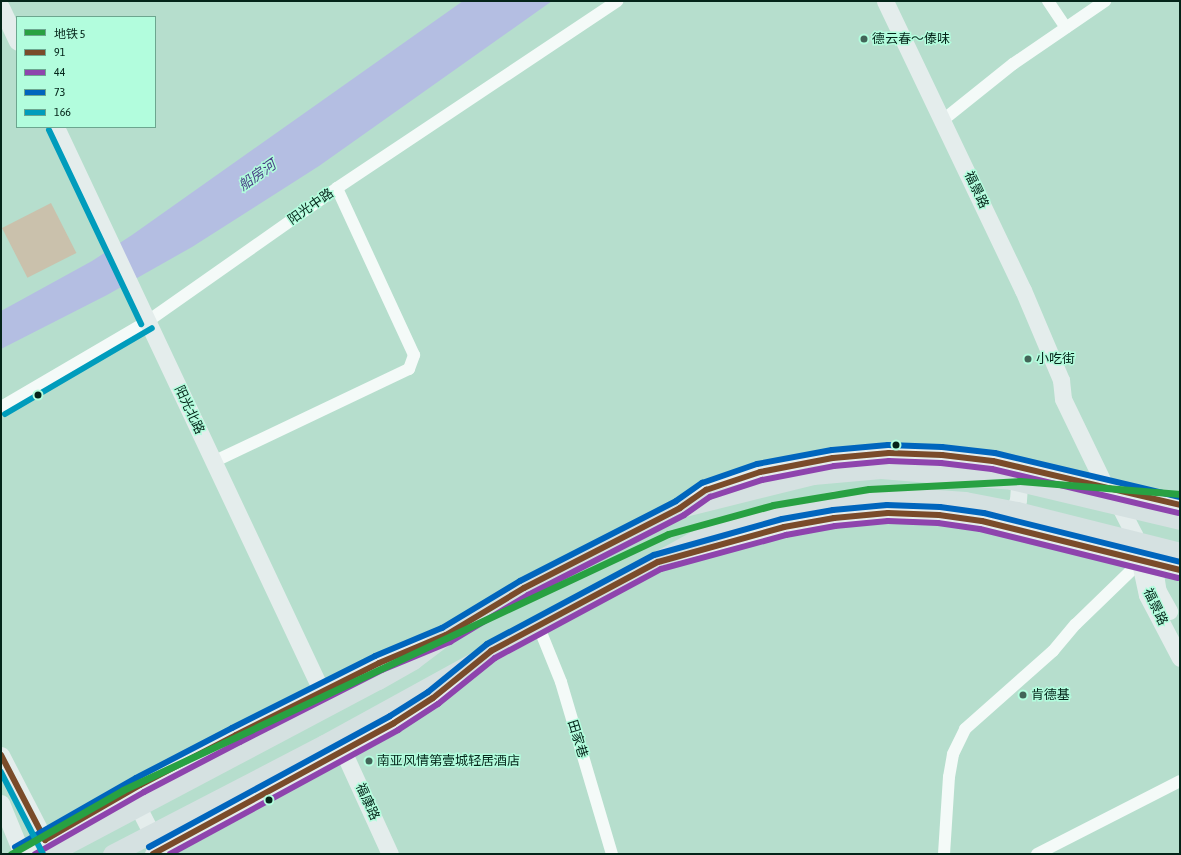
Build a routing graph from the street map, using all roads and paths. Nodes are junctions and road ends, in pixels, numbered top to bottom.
1 (617, 1) edge
2 (885, 1) edge
3 (1048, 1) edge
4 (1105, 1) edge
5 (1, 7) edge
6 (1066, 28) junction
7 (16, 40) edge
8 (943, 120) junction
9 (56, 128) edge
10 (337, 188) junction
11 (148, 321) junction
12 (1061, 380) junction
13 (1, 407) edge
14 (212, 462) junction
15 (1006, 464) junction
16 (1105, 486) junction
17 (1123, 491) junction
18 (1180, 505) edge
19 (680, 508) junction
20 (1180, 520) edge
21 (994, 524) junction
22 (1180, 552) edge
23 (658, 562) junction
24 (1147, 562) junction
25 (1180, 570) edge
26 (538, 625) junction
27 (1180, 633) edge
28 (446, 635) junction
29 (491, 651) junction
30 (1180, 658) edge
31 (322, 692) junction
32 (343, 750) junction
33 (1, 755) edge
34 (1180, 781) edge
35 (130, 791) junction
36 (1, 803) edge
37 (49, 849) edge
38 (157, 852) edge
39 (21, 853) edge
40 (112, 854) edge
41 (390, 854) edge
42 (612, 854) edge
43 (944, 854) edge
44 (1037, 854) edge

1 - 10 street, 阳光中路
2 - 8 street, 福景路
3 - 6 street
4 - 6 street
5 - 7 street
6 - 8 street
8 - 12 street, 福景路
9 - 11 street, 阳光北路
10 - 11 street, 阳光中路
10 - 14 street
11 - 13 street, 阳光中路
11 - 14 street, 阳光北路
12 - 16 street, 福景路
12 - 17 street, 福景路
14 - 31 street, 阳光北路
15 - 16 street
15 - 19 street
15 - 21 street
16 - 17 street
16 - 24 street, 福景路
17 - 18 street
17 - 24 street, 福景路
19 - 20 main road
19 - 28 main road
21 - 23 street
21 - 24 street
22 - 23 main road
23 - 26 main road
24 - 25 street
24 - 27 street, 福景路
24 - 30 street, 福景路
24 - 43 street
26 - 29 main road
26 - 42 street, 田家巷
28 - 31 street
28 - 37 main road
29 - 32 street
29 - 40 main road
31 - 35 street
32 - 38 street
32 - 41 street, 福康路
33 - 37 street
34 - 44 street
35 - 37 street
35 - 38 street
36 - 39 street
37 - 39 street

